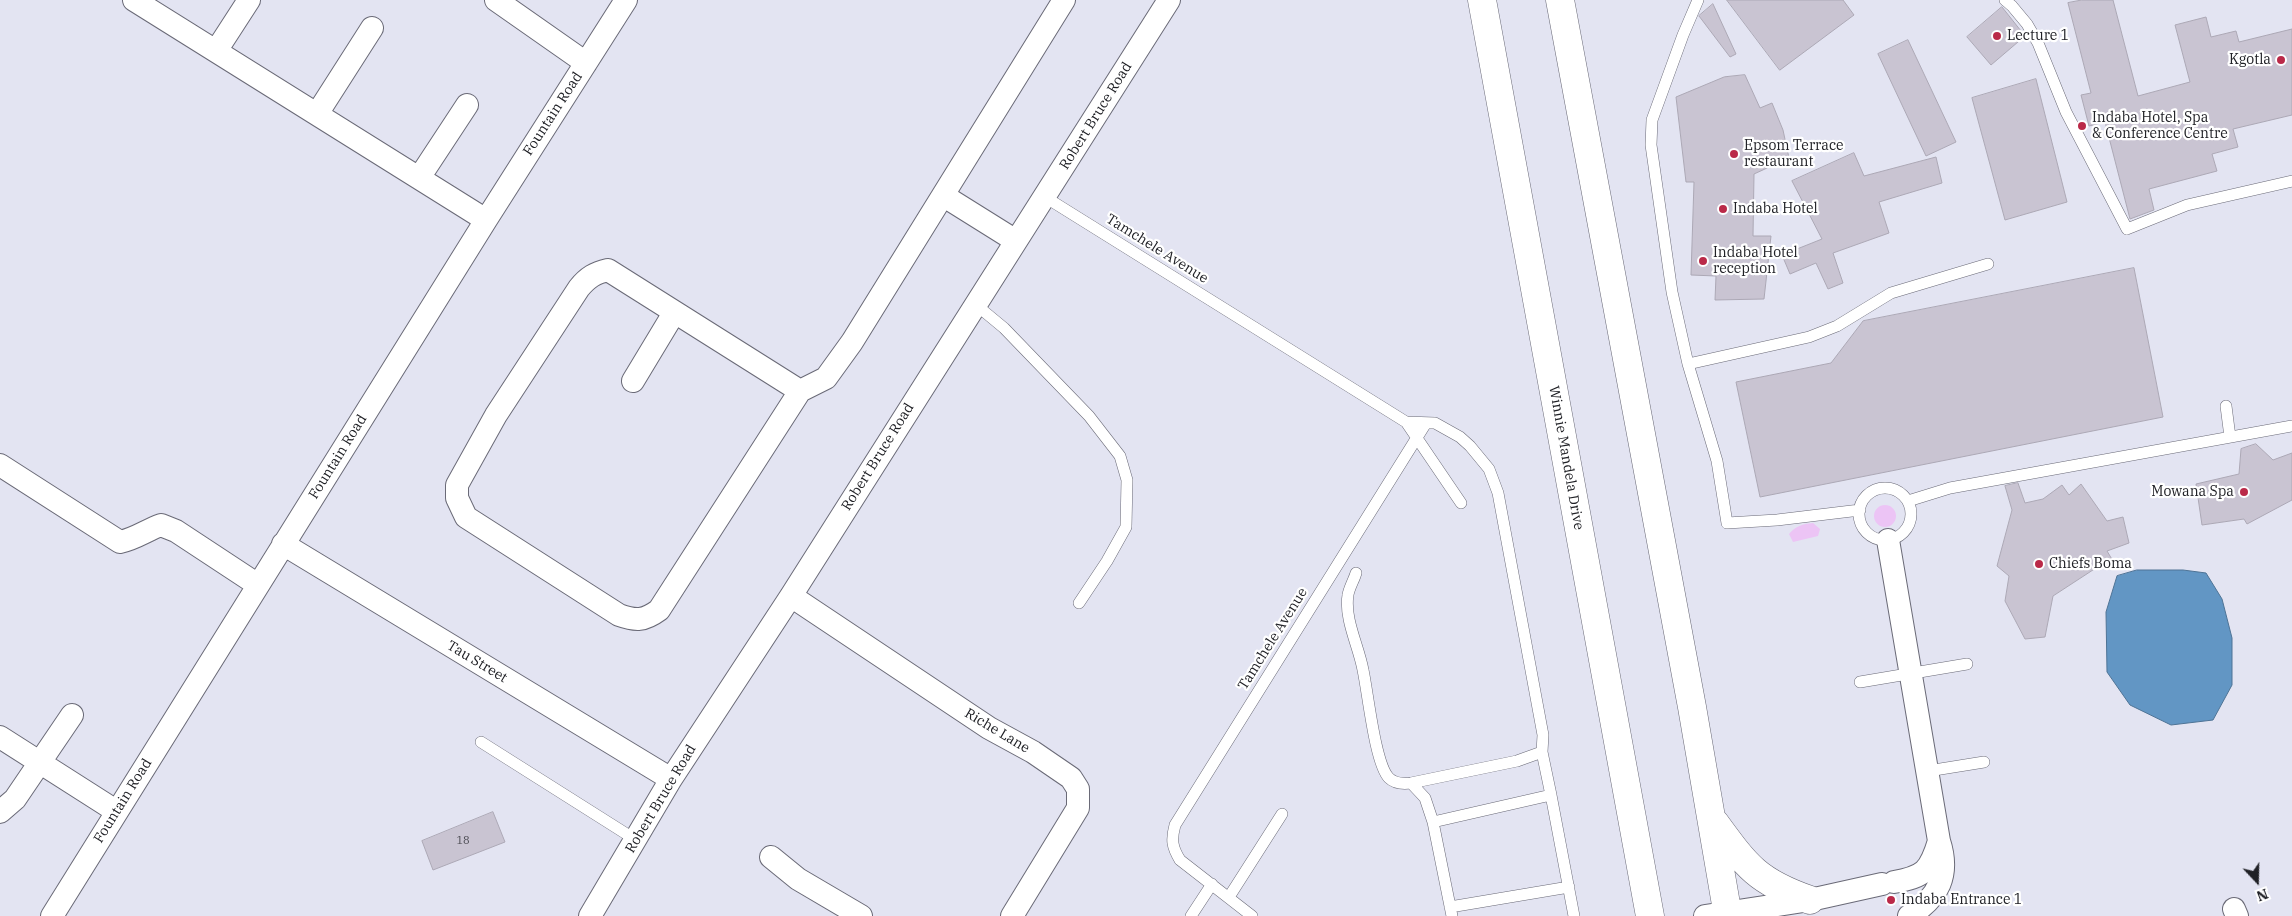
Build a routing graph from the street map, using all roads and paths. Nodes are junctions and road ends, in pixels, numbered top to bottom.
1 (134, 0) edge
2 (249, 0) edge
3 (626, 0) edge
4 (1064, 0) edge
5 (1169, 0) edge
6 (1482, 0) edge
7 (1560, 0) edge
8 (1698, 0) edge
9 (2004, 0) edge
10 (509, 3) edge
11 (372, 28) dead end
12 (216, 51) junction
13 (586, 63) junction
14 (467, 105) dead end
15 (316, 114) junction
16 (419, 178) junction
17 (2292, 181) edge
18 (944, 196) junction
19 (1045, 197) junction
20 (486, 220) junction
21 (1016, 241) junction
22 (1988, 264) dead end
23 (975, 304) junction
24 (674, 313) junction
25 (1688, 364) junction
26 (634, 381) dead end
27 (800, 391) junction
28 (2226, 406) dead end
29 (1406, 422) junction
30 (1426, 423) junction
31 (2292, 426) edge
32 (1416, 437) junction
33 (2230, 437) junction
34 (0, 465) edge
35 (1908, 501) junction
36 (1461, 503) dead end
37 (1860, 510) junction
38 (1888, 540) junction
39 (283, 544) junction
40 (1356, 573) dead end
41 (258, 585) junction
42 (791, 596) junction
43 (1079, 603) dead end
44 (1967, 664) dead end
45 (1911, 673) junction
46 (1860, 682) dead end
47 (72, 715) dead end
48 (0, 737) edge
49 (482, 742) dead end
50 (1542, 752) junction
51 (1984, 762) dead end
52 (40, 763) junction
53 (1928, 771) junction
54 (671, 779) junction
55 (1411, 783) junction
56 (1552, 795) junction
57 (0, 812) edge
58 (116, 812) junction
59 (1282, 814) dead end
60 (1712, 818) junction
61 (1433, 822) junction
62 (636, 840) junction
63 (1939, 841) junction
64 (772, 857) dead end
65 (1212, 884) junction
66 (1569, 887) junction
67 (1229, 897) junction
68 (1810, 900) junction
69 (1451, 912) edge
70 (1721, 915) edge
71 (52, 916) edge
72 (590, 916) edge
73 (861, 916) edge
74 (1012, 916) edge
75 (1191, 916) edge
76 (1252, 916) edge
77 (1574, 916) edge
78 (1650, 916) edge
79 (1909, 916) edge

1 - 12 street
2 - 12 street
3 - 13 street, Fountain Road
4 - 18 street
5 - 19 street, Robert Bruce Road
6 - 78 main road, Winnie Mandela Drive
7 - 60 main road
8 - 25 lane
9 - 17 lane
10 - 13 street
11 - 15 street
12 - 15 street
13 - 20 street, Fountain Road
14 - 16 street
15 - 16 street
16 - 20 street
18 - 21 street
18 - 27 street
19 - 21 street, Robert Bruce Road
19 - 29 lane, Tamchele Avenue
20 - 39 street, Fountain Road
21 - 23 street, Robert Bruce Road
22 - 25 lane
23 - 42 street, Robert Bruce Road
23 - 43 lane
24 - 26 street
24 - 27 street
24 - 27 street
25 - 37 lane
28 - 33 lane
29 - 30 lane, Tamchele Avenue
29 - 32 lane, Tamchele Avenue
30 - 32 lane, Tamchele Avenue
30 - 50 lane
31 - 33 lane
32 - 36 lane
32 - 65 lane, Tamchele Avenue
33 - 35 lane
34 - 41 street
35 - 37 lane
35 - 38 lane
37 - 38 lane
38 - 45 street
39 - 41 street, Fountain Road
39 - 54 street, Tau Street
40 - 55 lane
41 - 58 street, Fountain Road
42 - 54 street, Robert Bruce Road
42 - 74 street, Riche Lane
44 - 45 lane
45 - 46 lane
45 - 53 street
47 - 52 street
48 - 52 street
49 - 62 lane
50 - 55 lane
50 - 56 lane
51 - 53 lane
52 - 57 street
52 - 58 street
53 - 63 street
54 - 62 street, Robert Bruce Road
55 - 61 lane
56 - 61 lane
56 - 66 lane
58 - 71 street, Fountain Road
59 - 67 lane
60 - 68 main road
60 - 70 main road
61 - 69 lane
62 - 72 street, Robert Bruce Road
63 - 68 street
63 - 79 street
64 - 73 street
65 - 67 lane
65 - 75 lane
66 - 69 lane
66 - 77 lane
67 - 76 lane
68 - 70 street

